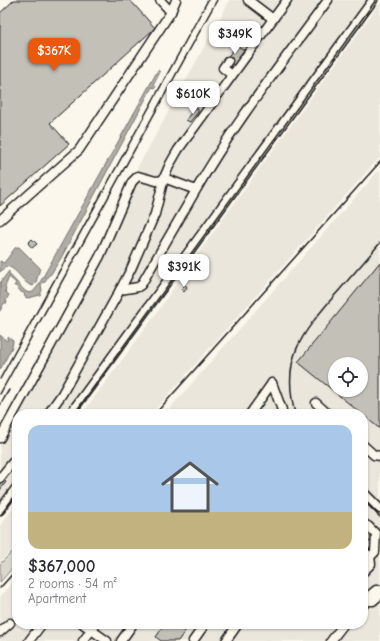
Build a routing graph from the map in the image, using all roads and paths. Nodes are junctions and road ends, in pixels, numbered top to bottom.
1 (160, 0) edge
2 (176, 0) edge
3 (248, 0) edge
4 (328, 0) edge
5 (373, 0) edge
6 (285, 1) edge
7 (171, 12) junction
8 (273, 19) junction
9 (228, 61) dead end
10 (232, 75) junction
11 (164, 178) junction
12 (196, 190) junction
13 (0, 220) edge
14 (120, 290) junction
15 (316, 404) dead end
16 (16, 409) edge
17 (52, 409) edge
18 (74, 409) edge
19 (254, 409) edge
20 (282, 409) edge
21 (322, 409) edge
22 (12, 416) edge
23 (0, 438) edge
24 (368, 450) edge
25 (380, 456) edge
26 (12, 463) edge
27 (0, 478) edge
28 (12, 494) edge
29 (368, 497) edge
30 (380, 509) edge
31 (0, 510) edge
32 (368, 526) dead end
33 (368, 553) edge
34 (368, 558) edge
35 (368, 567) edge
36 (380, 590) edge
37 (380, 595) edge
38 (368, 598) edge
39 (368, 602) edge
40 (10, 623) dead end
41 (38, 629) edge
42 (92, 629) edge
43 (96, 629) edge
44 (129, 629) edge
45 (201, 629) edge
46 (234, 629) edge
47 (340, 629) edge
48 (0, 632) edge
49 (29, 641) edge
50 (83, 641) edge
51 (107, 641) edge
52 (121, 641) edge
53 (193, 641) edge
54 (226, 641) edge
55 (332, 641) edge

1 - 7 street
2 - 7 street
3 - 8 street
4 - 12 street
5 - 18 street
6 - 8 street
7 - 13 street
8 - 10 street
9 - 10 street
10 - 11 street
11 - 12 street
11 - 14 street
11 - 16 street
12 - 14 street
14 - 17 street
15 - 21 street
19 - 20 street
22 - 23 street
24 - 25 street
26 - 27 street
28 - 31 street
29 - 30 street
32 - 33 street
34 - 35 street
36 - 38 street
37 - 39 street
40 - 48 street
41 - 49 street
42 - 50 street
43 - 51 street
44 - 52 street
45 - 53 street
46 - 54 street
47 - 55 street

